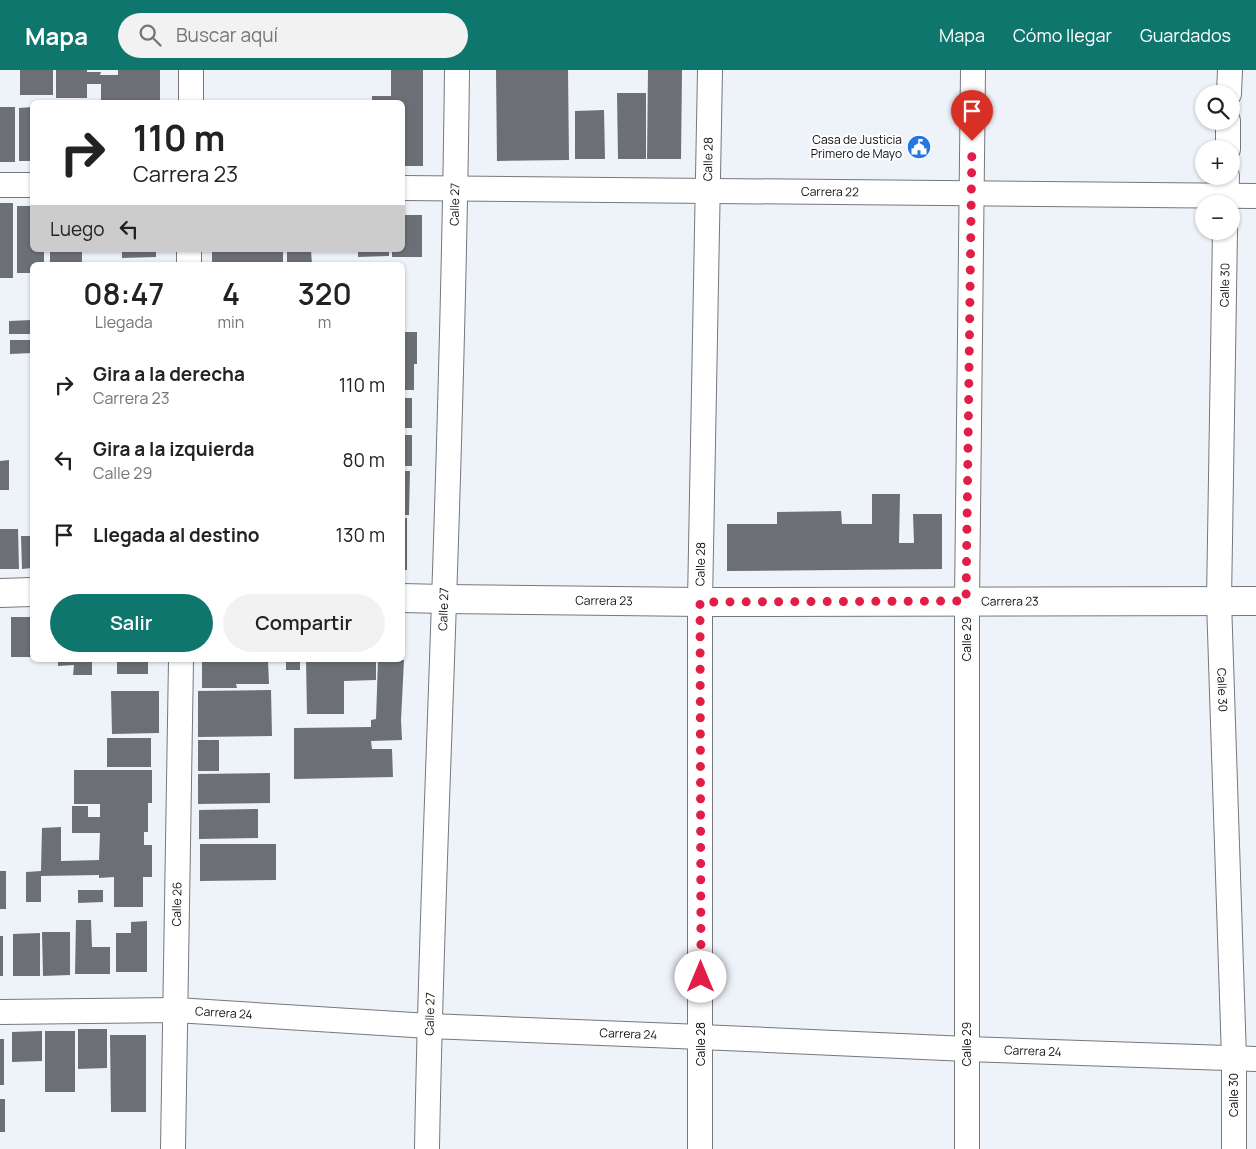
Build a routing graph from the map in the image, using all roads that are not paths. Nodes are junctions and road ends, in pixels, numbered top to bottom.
1 (191, 70) edge
2 (457, 70) edge
3 (710, 70) edge
4 (973, 70) edge
5 (1230, 70) edge
6 (1229, 85) edge
7 (191, 100) edge
8 (0, 185) edge
9 (30, 185) edge
10 (405, 188) edge
11 (456, 189) junction
12 (708, 191) junction
13 (1226, 192) edge
14 (971, 194) junction
15 (1256, 196) edge
16 (1226, 240) edge
17 (30, 592) edge
18 (0, 593) edge
19 (405, 598) edge
20 (444, 599) junction
21 (966, 601) junction
22 (1220, 601) junction
23 (1256, 601) edge
24 (700, 602) junction
25 (181, 662) edge
26 (176, 1010) junction
27 (0, 1012) edge
28 (429, 1026) junction
29 (701, 1037) junction
30 (966, 1049) junction
31 (1245, 1059) edge
32 (173, 1149) edge
33 (427, 1149) edge
34 (700, 1149) edge
35 (967, 1149) edge
36 (1234, 1149) edge

1 - 7 street
2 - 11 street, Calle 27
3 - 12 street, Calle 28
4 - 14 street, Calle 29
5 - 6 street
8 - 9 street
10 - 11 street, Carrera 22
11 - 12 street, Carrera 22
11 - 20 street, Calle 27
12 - 14 street, Carrera 22
12 - 24 street, Calle 28
13 - 14 street, Carrera 22
13 - 15 street, Carrera 22
14 - 21 street, Calle 29
16 - 22 street, Calle 30
17 - 18 street
19 - 20 street, Carrera 23
20 - 24 street, Carrera 23
20 - 28 street, Calle 27
21 - 22 street, Carrera 23
21 - 24 street, Carrera 23
21 - 30 street, Calle 29
22 - 23 street, Carrera 23
22 - 31 street, Calle 30
24 - 29 street, Calle 28
25 - 26 street, Calle 26
26 - 27 street, Carrera 24
26 - 28 street, Carrera 24
26 - 32 street, Calle 26
28 - 29 street, Carrera 24
28 - 33 street, Calle 27
29 - 30 street, Carrera 24
29 - 34 street, Calle 28
30 - 31 street, Carrera 24
30 - 35 street, Calle 29
31 - 36 street, Calle 30

